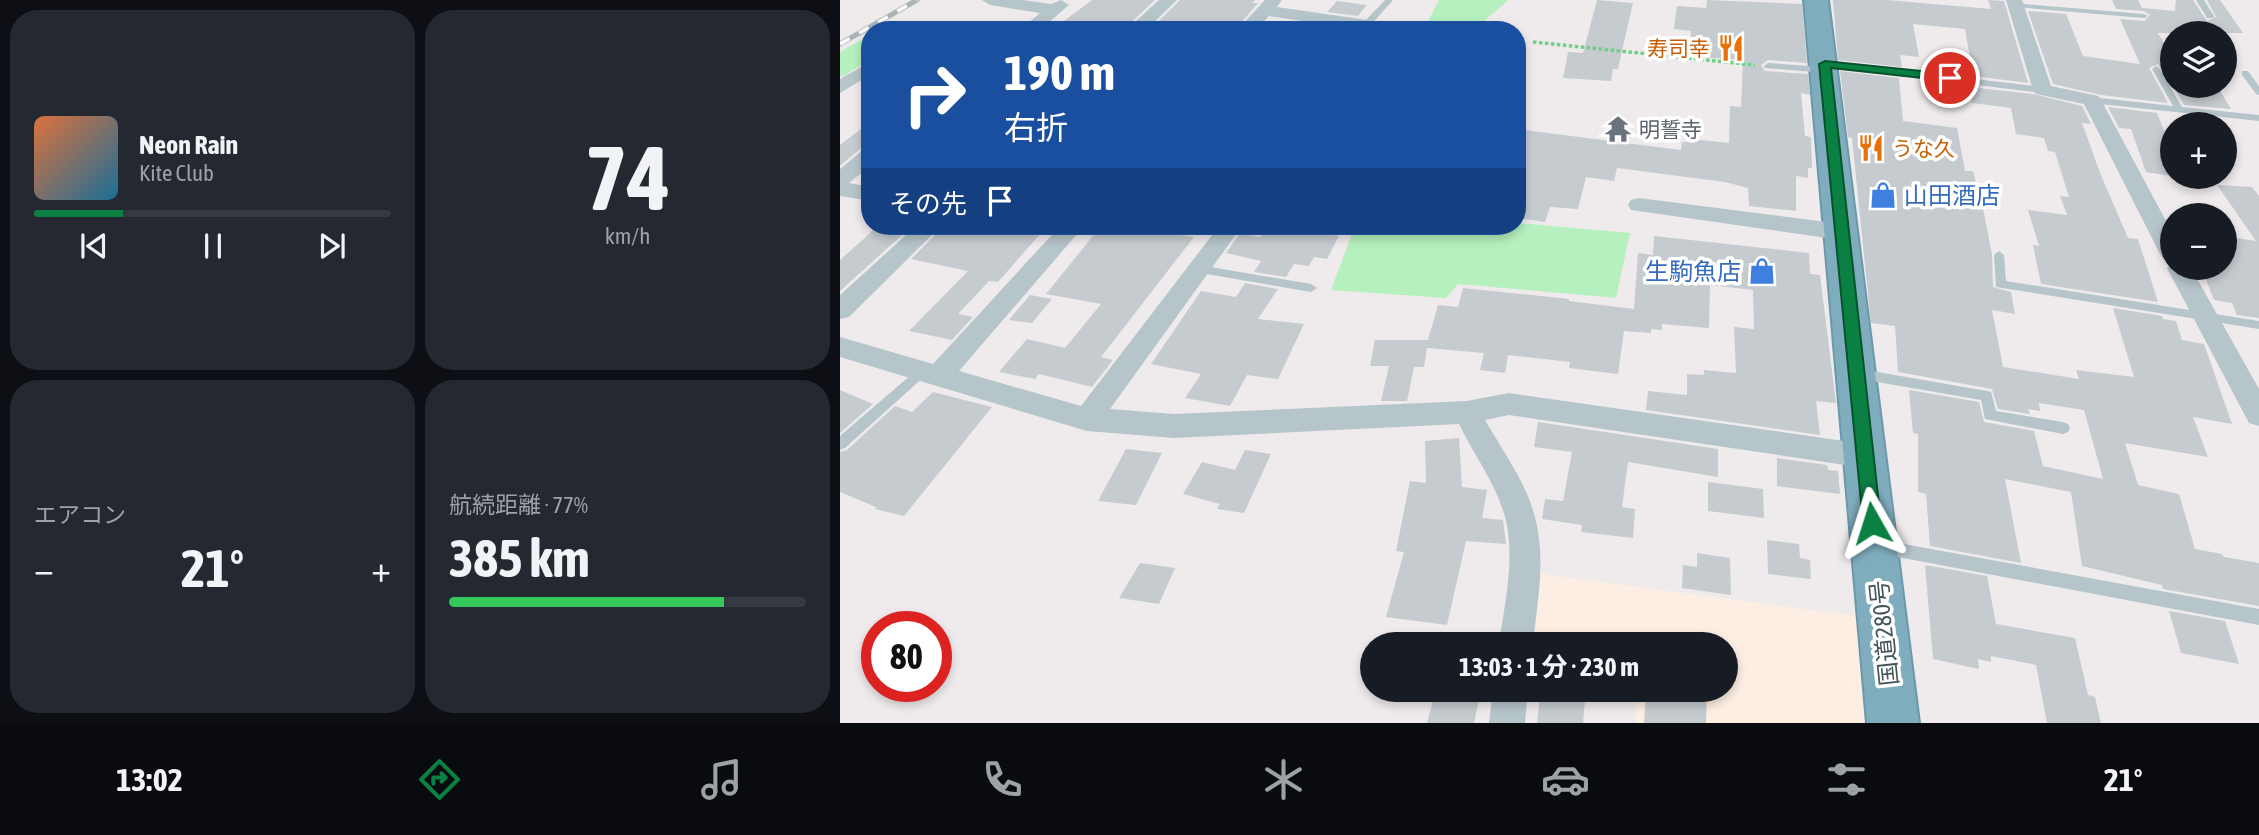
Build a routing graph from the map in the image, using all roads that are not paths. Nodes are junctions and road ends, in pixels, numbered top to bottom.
1 (990, 0) edge
2 (1169, 0) edge
3 (1389, 0) edge
4 (1816, 0) edge
5 (2200, 0) edge
6 (2015, 3) edge
7 (1061, 5) edge
8 (1269, 5) edge
9 (2144, 16) dead end
10 (2210, 16) dead end
11 (1041, 21) edge
12 (1145, 21) edge
13 (1254, 21) edge
14 (1339, 21) edge
15 (1370, 21) edge
16 (1768, 66) road end
17 (1825, 67) junction
18 (2156, 69) dead end
19 (861, 73) edge
20 (2245, 73) dead end
21 (840, 87) edge
22 (2043, 90) junction
23 (2259, 92) edge
24 (2091, 100) junction
25 (2179, 109) junction
26 (2259, 118) edge
27 (861, 162) edge
28 (840, 180) edge
29 (840, 189) edge
30 (861, 192) edge
31 (1639, 205) dead end
32 (2160, 231) edge
33 (1842, 232) junction
34 (920, 235) edge
35 (1064, 235) edge
36 (1224, 235) edge
37 (1999, 256) dead end
38 (1199, 269) junction
39 (2185, 280) edge
40 (1311, 288) dead end
41 (840, 310) edge
42 (2206, 318) junction
43 (2259, 326) edge
44 (840, 347) edge
45 (1856, 373) junction
46 (930, 374) junction
47 (1467, 412) junction
48 (2259, 415) edge
49 (1087, 419) junction
50 (2063, 428) dead end
51 (840, 444) edge
52 (1864, 456) junction
53 (1874, 545) junction
54 (2259, 617) edge
55 (1517, 632) edge
56 (1510, 702) edge
57 (1507, 723) edge
58 (1894, 723) edge

1 - 7 street
2 - 12 street
3 - 15 lane
4 - 17 highway, 国道280号
5 - 10 lane
6 - 9 lane
6 - 22 street
7 - 11 street
8 - 13 street
8 - 14 street
16 - 17 lane
17 - 22 lane
17 - 33 highway, 国道280号
18 - 25 lane
19 - 21 street
20 - 23 lane
22 - 24 street
24 - 25 lane
24 - 32 street
25 - 26 lane
27 - 28 street
29 - 30 street
31 - 33 street
33 - 45 highway, 国道280号
34 - 41 street
35 - 46 street
36 - 38 street
37 - 42 lane
38 - 40 lane
38 - 49 street
39 - 42 street
42 - 43 lane
42 - 48 street
44 - 46 street
45 - 50 lane
45 - 52 highway, 国道280号
46 - 49 street
46 - 51 lane
47 - 49 street
47 - 52 street
47 - 55 street
52 - 53 highway, 国道280号
53 - 54 lane
53 - 58 highway, 国道280号
56 - 57 street

